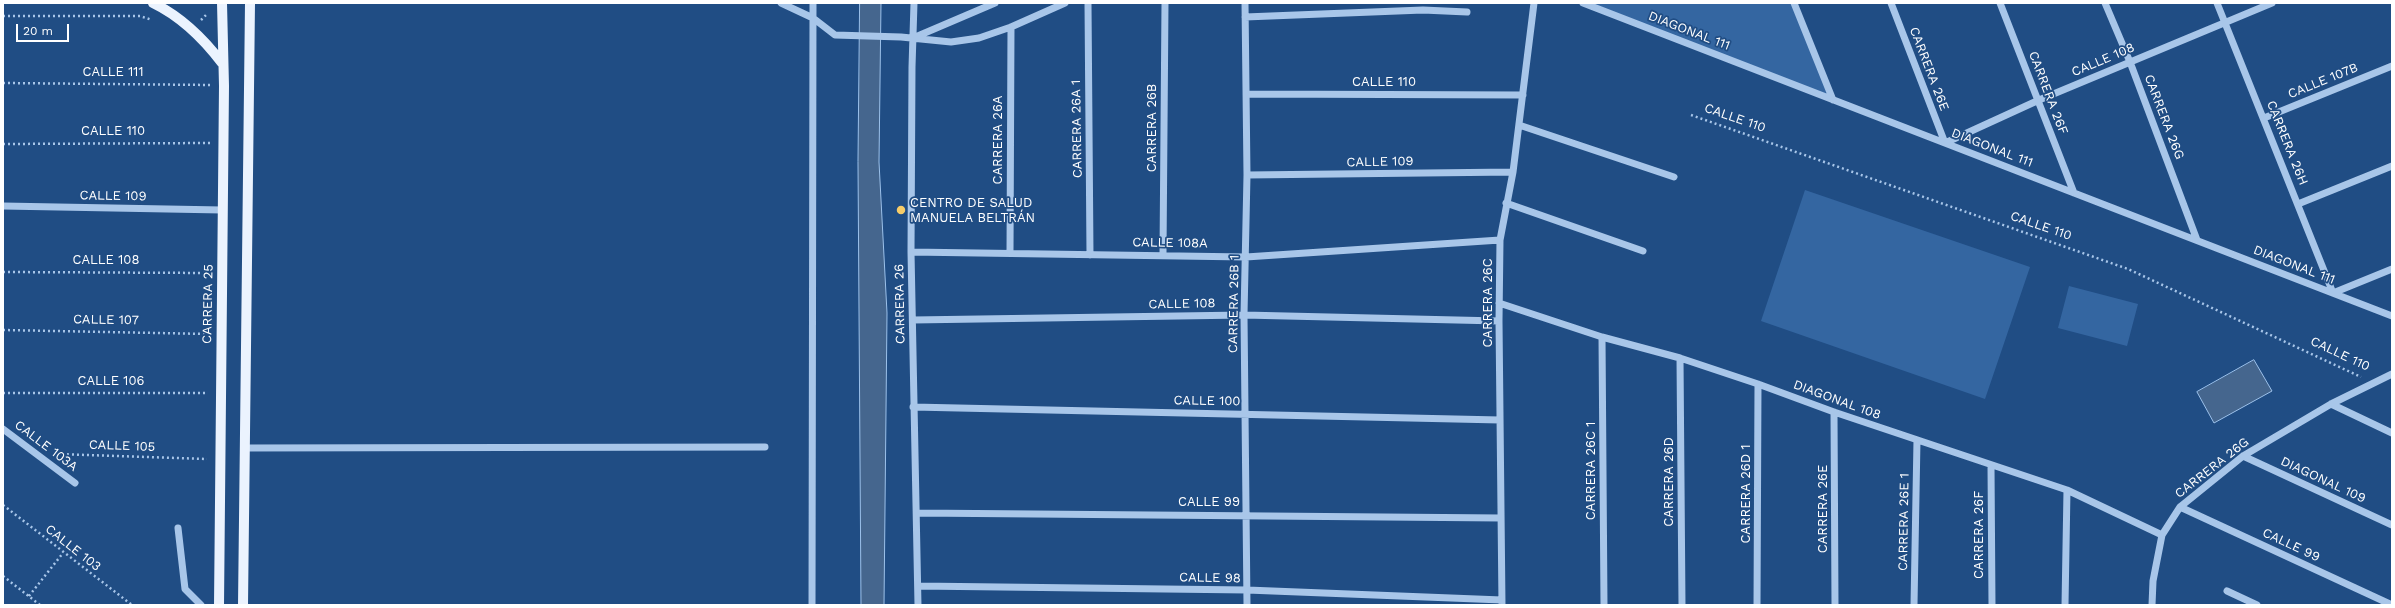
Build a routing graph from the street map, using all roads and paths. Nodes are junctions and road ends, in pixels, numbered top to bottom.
1 (153, 3) edge
2 (222, 3) edge
3 (250, 3) edge
4 (782, 3) edge
5 (813, 3) edge
6 (914, 3) edge
7 (995, 3) edge
8 (1065, 3) edge
9 (1088, 3) edge
10 (1165, 3) edge
11 (1245, 3) edge
12 (1534, 3) edge
13 (1583, 3) edge
14 (1794, 3) edge
15 (1891, 3) edge
16 (2000, 3) edge
17 (2106, 3) edge
18 (2217, 3) edge
19 (2272, 3) edge
20 (1424, 6) edge
21 (1467, 12) dead end
22 (3, 16) edge
23 (1245, 17) junction
24 (813, 18) junction
25 (159, 21) dead end
26 (2225, 22) junction
27 (1011, 27) junction
28 (913, 38) junction
29 (222, 62) junction
30 (2130, 62) junction
31 (2392, 66) edge
32 (3, 83) edge
33 (224, 86) junction
34 (1246, 94) junction
35 (1523, 95) junction
36 (1833, 100) junction
37 (2039, 100) junction
38 (1691, 116) dead end
39 (2264, 118) junction
40 (1519, 125) junction
41 (223, 143) junction
42 (1945, 143) junction
43 (3, 144) edge
44 (2392, 166) edge
45 (1513, 172) junction
46 (1247, 176) junction
47 (1674, 178) dead end
48 (2074, 193) junction
49 (1506, 203) junction
50 (2298, 204) junction
51 (3, 206) edge
52 (222, 210) junction
53 (1500, 240) junction
54 (2197, 240) junction
55 (1643, 251) dead end
56 (911, 252) junction
57 (1010, 253) junction
58 (1163, 254) junction
59 (1090, 255) junction
60 (1246, 257) junction
61 (2392, 269) edge
62 (3, 272) edge
63 (209, 273) dead end
64 (2334, 293) junction
65 (1499, 303) junction
66 (1244, 315) junction
67 (2392, 316) edge
68 (913, 320) junction
69 (1499, 321) junction
70 (3, 330) edge
71 (209, 334) dead end
72 (1602, 337) junction
73 (1680, 358) junction
74 (2392, 374) edge
75 (2374, 383) junction
76 (1758, 384) junction
77 (3, 393) edge
78 (220, 393) junction
79 (2331, 404) junction
80 (913, 407) junction
81 (1834, 412) junction
82 (1245, 414) junction
83 (1500, 420) junction
84 (3, 429) edge
85 (2392, 433) edge
86 (1917, 440) junction
87 (765, 447) dead end
88 (245, 448) junction
89 (36, 453) junction
90 (2243, 456) junction
91 (207, 459) dead end
92 (1991, 466) junction
93 (75, 482) dead end
94 (2067, 490) junction
95 (3, 505) edge
96 (2180, 507) junction
97 (917, 513) junction
98 (1247, 514) junction
99 (1501, 518) junction
100 (2392, 525) edge
101 (178, 528) dead end
102 (2162, 535) junction
103 (63, 552) junction
104 (3, 576) edge
105 (918, 586) junction
106 (1247, 590) junction
107 (2227, 591) dead end
108 (29, 596) junction
109 (1502, 602) edge
110 (40, 605) edge
111 (132, 605) edge
112 (201, 605) edge
113 (219, 605) edge
114 (243, 605) edge
115 (812, 605) edge
116 (918, 605) edge
117 (1247, 605) edge
118 (1604, 605) edge
119 (1682, 605) edge
120 (1758, 605) edge
121 (1836, 605) edge
122 (1914, 605) edge
123 (1992, 605) edge
124 (2065, 605) edge
125 (2152, 605) edge
126 (2257, 605) edge
127 (2392, 605) edge

1 - 29 main road
2 - 29 main road, CARRERA 25
3 - 88 main road
4 - 24 street
5 - 24 street
6 - 28 street, CARRERA 26
7 - 28 street
8 - 27 street
9 - 59 street, CARRERA 26A 1
10 - 58 street, CARRERA 26B
11 - 23 street, CARRERA 26B 1
12 - 35 street, CARRERA 26C
13 - 36 street, DIAGONAL 111
14 - 36 street
15 - 42 street, CARRERA 26E
16 - 37 street, CARRERA 26F
17 - 30 street, CARRERA 26G
18 - 26 street, CARRERA 26H
19 - 26 street, CALLE 108
20 - 21 street
20 - 23 street
22 - 25 path
23 - 34 street, CARRERA 26B 1
24 - 28 street
24 - 115 street
26 - 30 street, CALLE 108
26 - 39 street, CARRERA 26H
27 - 28 street
27 - 57 street, CARRERA 26A
28 - 56 street, CARRERA 26
29 - 33 main road, CARRERA 25
30 - 37 street, CALLE 108
30 - 54 street, CARRERA 26G
31 - 39 street, CALLE 107B
32 - 33 path, CALLE 111
33 - 41 main road, CARRERA 25
34 - 35 street, CALLE 110
34 - 46 street, CARRERA 26B 1
35 - 40 street, CARRERA 26C
36 - 42 street, DIAGONAL 111
37 - 42 street, CALLE 108
37 - 48 street, CARRERA 26F
38 - 75 path, CALLE 110
39 - 50 street, CARRERA 26H
40 - 45 street, CARRERA 26C
40 - 47 street
41 - 43 path, CALLE 110
41 - 52 main road, CARRERA 25
42 - 48 street, DIAGONAL 111
44 - 50 street
45 - 46 street, CALLE 109
45 - 49 street, CARRERA 26C
46 - 60 street, CARRERA 26B 1
48 - 54 street, DIAGONAL 111
49 - 53 street, CARRERA 26C
49 - 55 street
50 - 64 street, CARRERA 26H
51 - 52 street, CALLE 109
52 - 78 main road, CARRERA 25
53 - 60 street, CALLE 108A
53 - 65 street, CARRERA 26C
54 - 64 street, DIAGONAL 111
56 - 57 street, CALLE 108A
56 - 68 street, CARRERA 26
57 - 59 street, CALLE 108A
58 - 59 street, CALLE 108A
58 - 60 street, CALLE 108A
60 - 66 street, CARRERA 26B 1
61 - 64 street
62 - 63 path, CALLE 108
64 - 67 street, DIAGONAL 111
65 - 69 street, CARRERA 26C
65 - 72 street, DIAGONAL 108
66 - 68 street, CALLE 108
66 - 69 street, CALLE 108
66 - 82 street, CARRERA 26B 1
68 - 80 street, CARRERA 26
69 - 83 street, CARRERA 26C
70 - 71 path, CALLE 107
72 - 73 street, DIAGONAL 108
72 - 118 street, CARRERA 26C 1
73 - 76 street, DIAGONAL 108
73 - 119 street, CARRERA 26D
74 - 75 street, CARRERA 26G
75 - 79 street, CARRERA 26G
76 - 81 street, DIAGONAL 108
76 - 120 street, CARRERA 26D 1
77 - 78 path, CALLE 106
78 - 113 main road, CARRERA 25
79 - 85 street
79 - 90 street, CARRERA 26G
80 - 82 street, CALLE 100
80 - 97 street, CARRERA 26
81 - 86 street, DIAGONAL 108
81 - 121 street, CARRERA 26E
82 - 83 street, CALLE 100
82 - 98 street, CARRERA 26B 1
83 - 99 street, CARRERA 26C
84 - 89 street, CALLE 103A
86 - 92 street, DIAGONAL 108
86 - 122 street, CARRERA 26E 1
87 - 88 street
88 - 114 main road
89 - 91 path, CALLE 105
89 - 93 street, CALLE 103A
90 - 96 street, CARRERA 26G
90 - 100 street, DIAGONAL 109
92 - 94 street, DIAGONAL 108
92 - 123 street, CARRERA 26F
94 - 102 street, DIAGONAL 108
94 - 124 street
95 - 103 path, CALLE 103
96 - 102 street, CARRERA 26G
96 - 127 street, CALLE 99
97 - 98 street, CALLE 99
97 - 105 street, CARRERA 26
98 - 99 street, CALLE 99
98 - 106 street, CARRERA 26B 1
99 - 109 street, CARRERA 26C
101 - 112 street
102 - 125 street, CARRERA 26G
103 - 108 path
103 - 111 path, CALLE 103
104 - 108 path
105 - 106 street, CALLE 98
105 - 116 street, CARRERA 26
106 - 109 street, CALLE 98
106 - 117 street, CARRERA 26B 1
107 - 126 street
108 - 110 path

